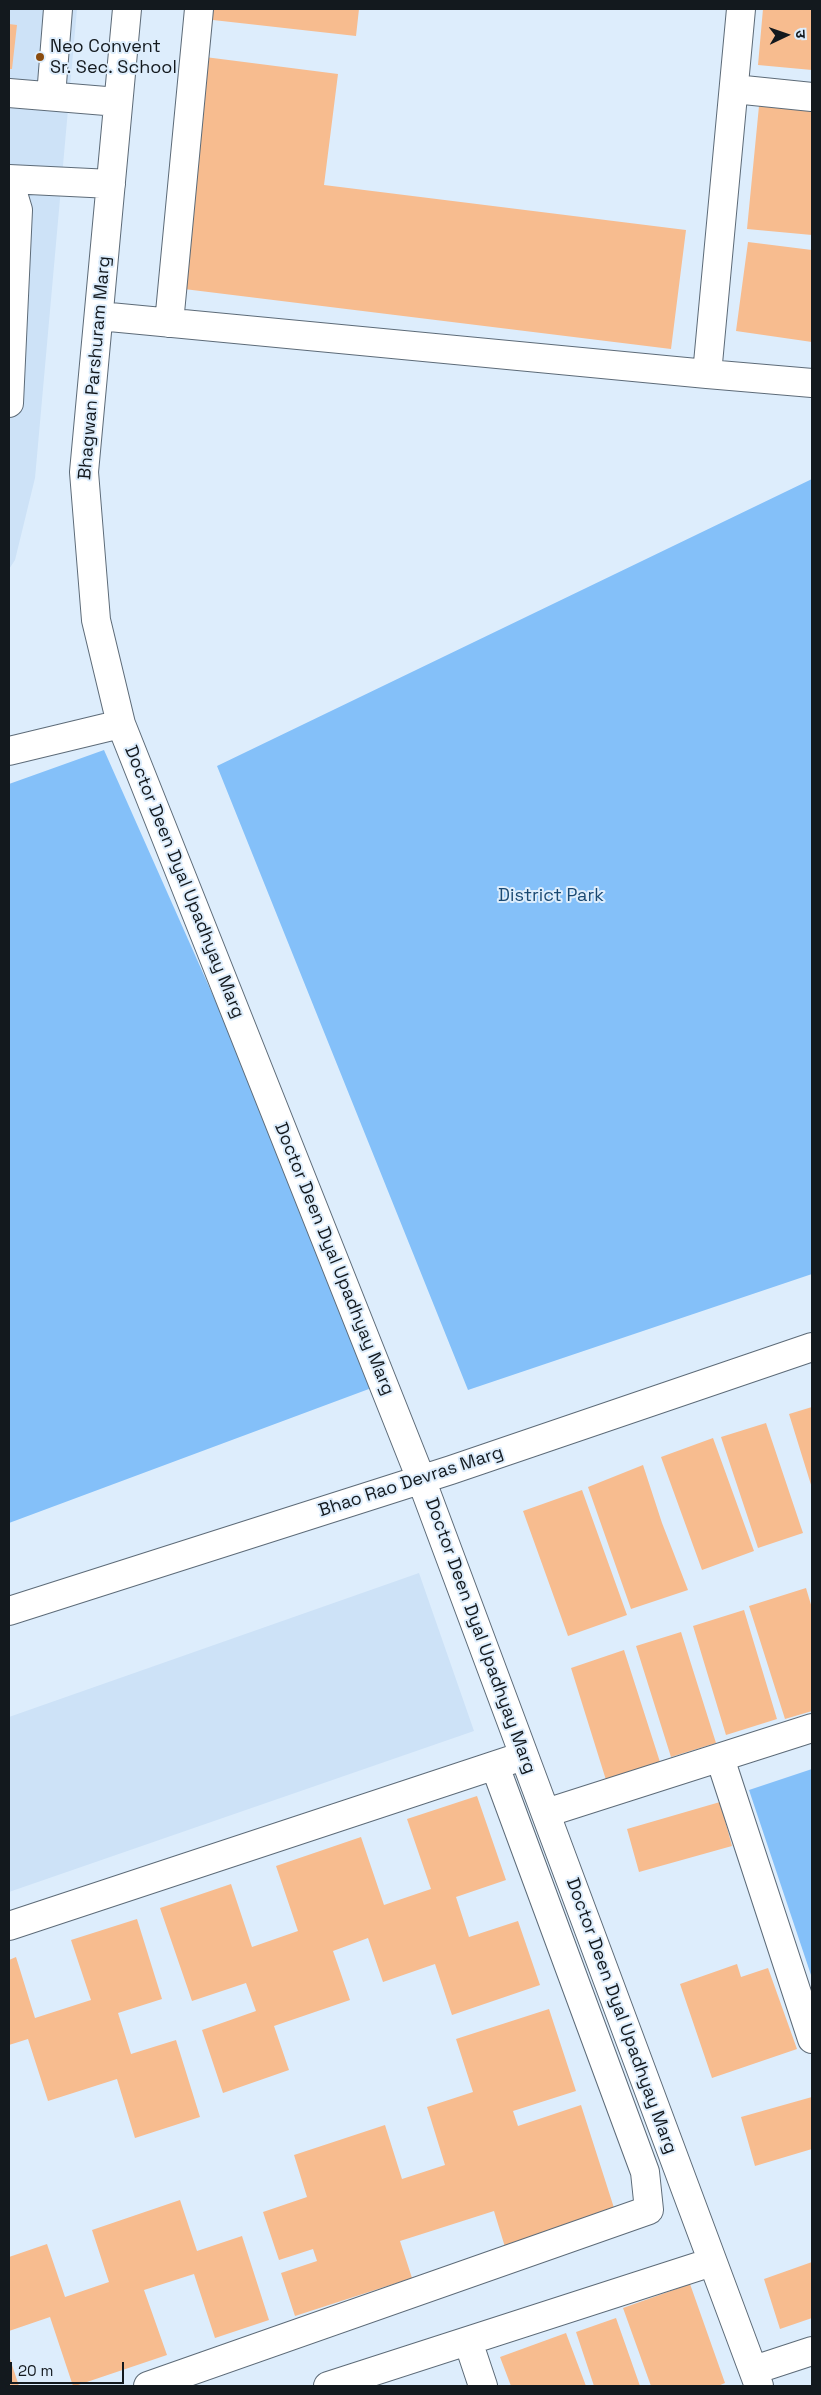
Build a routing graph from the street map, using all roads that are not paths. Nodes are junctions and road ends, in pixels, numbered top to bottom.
1 (58, 9) edge
2 (127, 9) edge
3 (199, 9) edge
4 (741, 9) edge
5 (734, 90) junction
6 (9, 93) edge
7 (51, 96) junction
8 (812, 97) edge
9 (118, 102) junction
10 (9, 180) edge
11 (111, 184) junction
12 (98, 316) junction
13 (169, 323) junction
14 (707, 374) junction
15 (812, 383) edge
16 (9, 403) edge
17 (121, 724) junction
18 (9, 751) edge
19 (812, 1347) edge
20 (421, 1479) junction
21 (9, 1611) edge
22 (812, 1728) edge
23 (524, 1756) junction
24 (720, 1758) junction
25 (495, 1766) junction
26 (546, 1813) junction
27 (9, 1926) edge
28 (812, 2039) edge
29 (712, 2262) junction
30 (468, 2341) junction
31 (812, 2351) edge
32 (754, 2381) edge
33 (148, 2386) edge
34 (328, 2386) edge
35 (483, 2386) edge

1 - 7 street
2 - 9 street, Bhagwan Parshuram Marg
3 - 13 street
4 - 5 street
5 - 8 street
5 - 14 street
6 - 7 street
7 - 9 street
9 - 11 street, Bhagwan Parshuram Marg
10 - 11 street
10 - 16 street
11 - 12 street, Bhagwan Parshuram Marg
12 - 13 street
12 - 17 street, Bhagwan Parshuram Marg
13 - 14 street
14 - 15 street
17 - 18 street
17 - 20 street, Doctor Deen Dyal Upadhyay Marg
19 - 20 street, Bhao Rao Devras Marg
20 - 21 street, Bhao Rao Devras Marg
20 - 23 street, Doctor Deen Dyal Upadhyay Marg
22 - 24 street
23 - 25 street
23 - 26 street, Doctor Deen Dyal Upadhyay Marg
24 - 26 street
24 - 28 street
25 - 27 street
25 - 33 street
26 - 29 street, Doctor Deen Dyal Upadhyay Marg
29 - 30 street
29 - 32 street, Doctor Deen Dyal Upadhyay Marg
30 - 34 street
30 - 35 street
31 - 32 street

